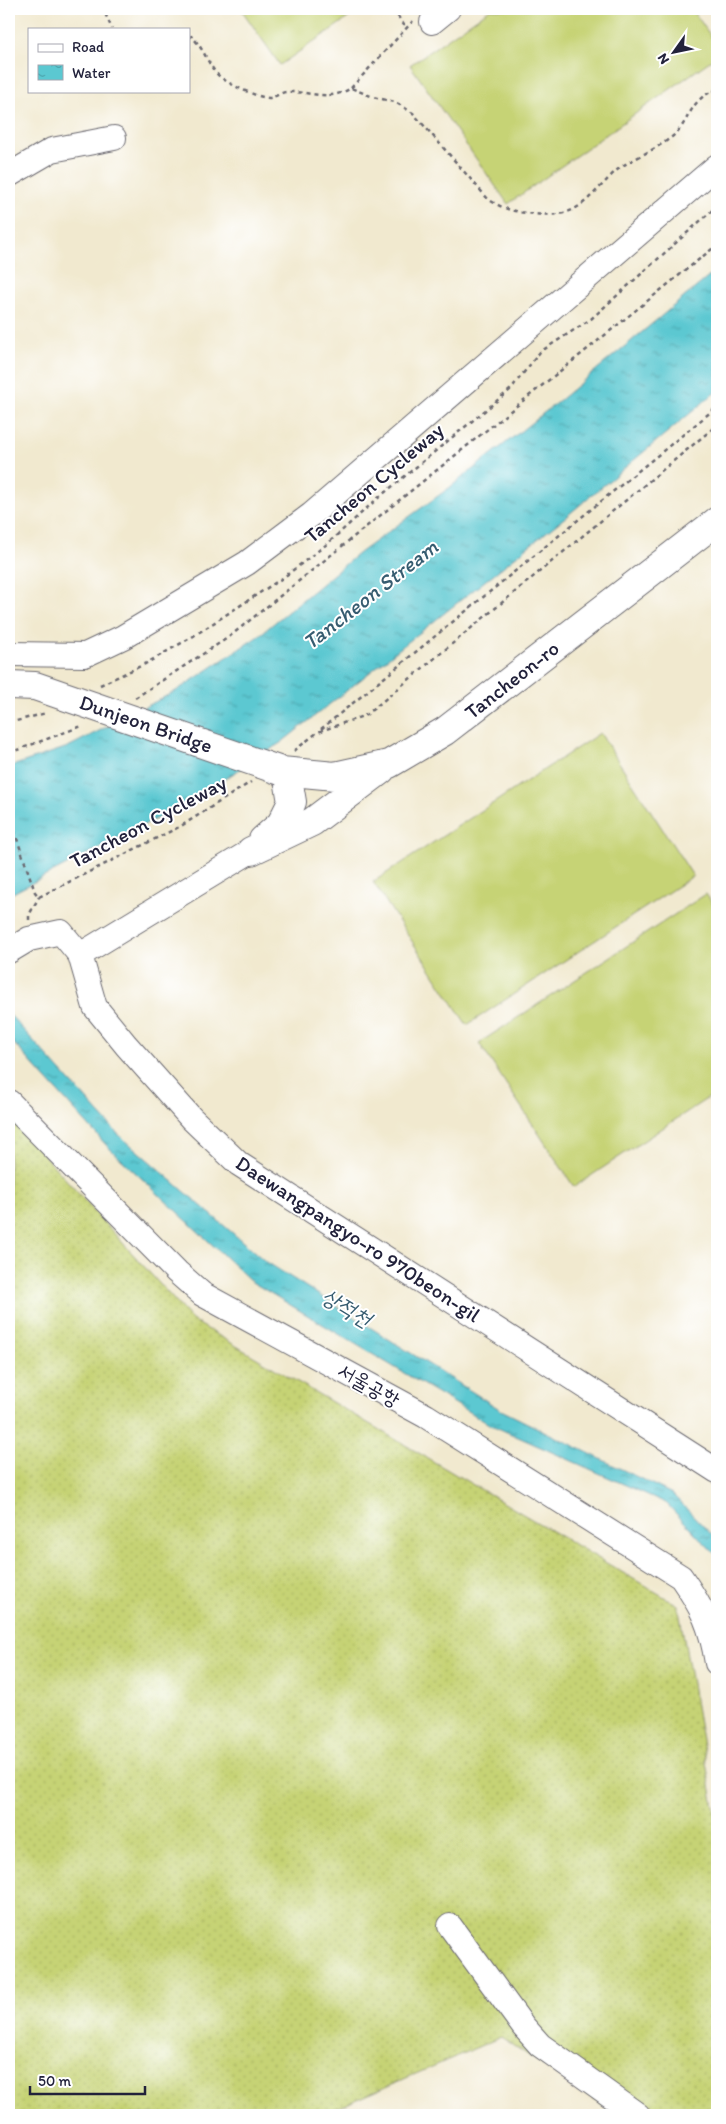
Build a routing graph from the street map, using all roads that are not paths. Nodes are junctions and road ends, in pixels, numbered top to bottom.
1 (114, 138) dead end
2 (717, 166) edge
3 (9, 175) edge
4 (717, 521) edge
5 (9, 654) edge
6 (9, 684) edge
7 (389, 764) junction
8 (286, 766) junction
9 (251, 851) junction
10 (10, 951) edge
11 (80, 955) junction
12 (9, 1102) edge
13 (717, 1471) edge
14 (717, 1663) edge
15 (450, 1926) dead end
16 (638, 2115) edge

1 - 3 street
2 - 5 street
4 - 7 main road, Tancheon-ro
6 - 8 main road, Dunjeon Bridge, bridge
7 - 8 main road, Tancheon-ro
7 - 9 main road
8 - 9 main road
9 - 11 street
10 - 11 street
11 - 13 street, Daewangpangyo-ro 970beon-gil
12 - 14 street, 서울공항
15 - 16 street

